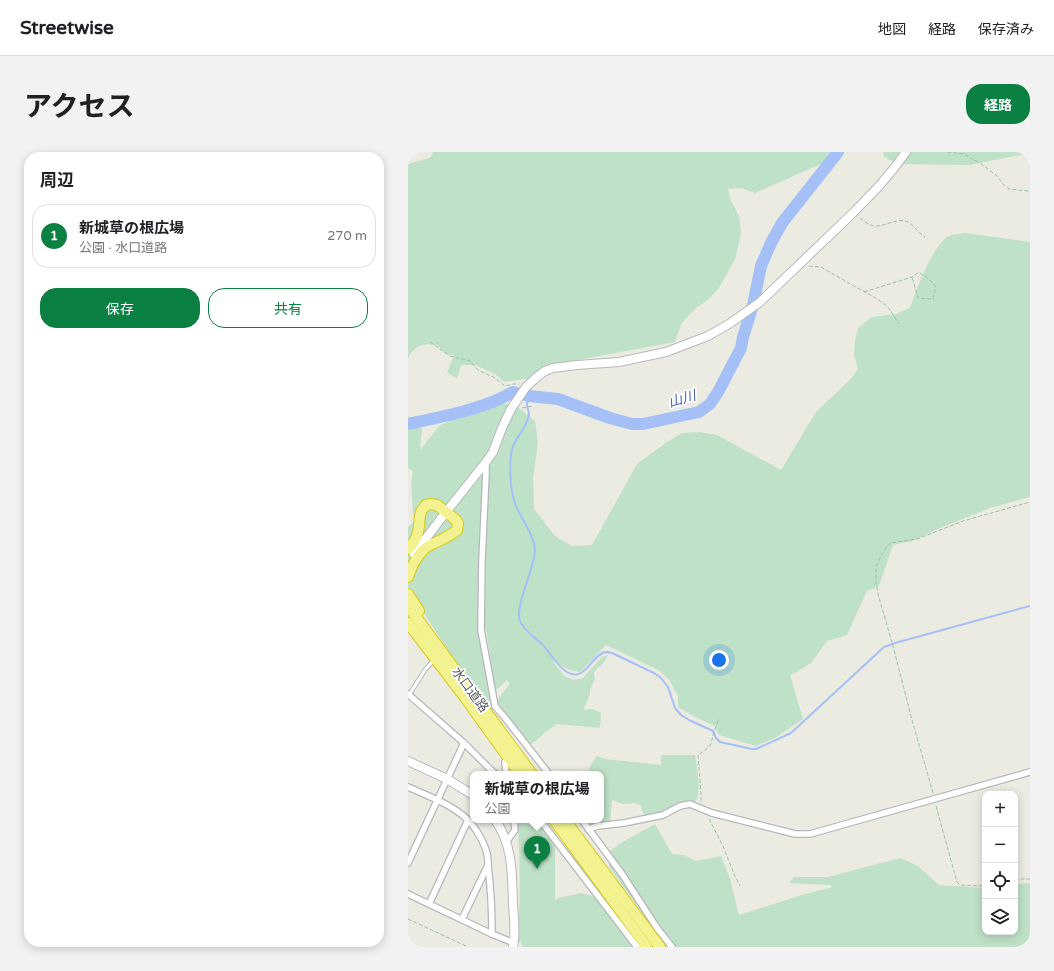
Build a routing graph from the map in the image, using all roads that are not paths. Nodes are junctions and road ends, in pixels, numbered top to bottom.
1 (906, 152) edge
2 (486, 462) junction
3 (446, 512) junction
4 (408, 549) edge
5 (408, 565) edge
6 (408, 577) edge
7 (408, 594) edge
8 (408, 606) edge
9 (408, 624) edge
10 (430, 636) junction
11 (435, 659) junction
12 (408, 695) edge
13 (498, 710) junction
14 (497, 716) dead end
15 (464, 743) junction
16 (408, 761) edge
17 (505, 762) dead end
18 (492, 771) edge
19 (506, 771) edge
20 (518, 771) edge
21 (530, 771) edge
22 (547, 771) edge
23 (1030, 772) edge
24 (448, 779) junction
25 (408, 787) edge
26 (470, 793) edge
27 (437, 800) junction
28 (468, 820) junction
29 (497, 823) edge
30 (514, 823) edge
31 (543, 823) edge
32 (556, 823) edge
33 (568, 823) edge
34 (584, 823) edge
35 (588, 831) junction
36 (507, 841) junction
37 (408, 863) edge
38 (488, 864) junction
39 (408, 894) edge
40 (429, 904) junction
41 (462, 919) junction
42 (492, 934) junction
43 (513, 945) edge
44 (637, 947) edge
45 (647, 947) edge
46 (660, 947) edge
47 (672, 947) edge

1 - 2 street
2 - 3 street
2 - 13 street
3 - 4 highway
3 - 5 street
3 - 6 highway
7 - 10 highway
8 - 10 highway, 水口道路
9 - 11 highway, 水口道路
10 - 21 highway, 水口道路
11 - 12 lane
11 - 20 highway, 水口道路
12 - 15 street
13 - 14 street
13 - 22 street
15 - 18 street
15 - 24 street
16 - 24 street
17 - 19 street
23 - 35 street
24 - 26 street
24 - 27 street
25 - 27 street
27 - 28 street
27 - 37 street
28 - 38 street
28 - 40 street
29 - 36 street
30 - 36 street
31 - 44 street
32 - 45 highway
33 - 46 highway
34 - 35 street
35 - 47 street
36 - 43 street
38 - 41 street
38 - 42 street
39 - 40 street
40 - 41 street
41 - 42 street
42 - 43 street

